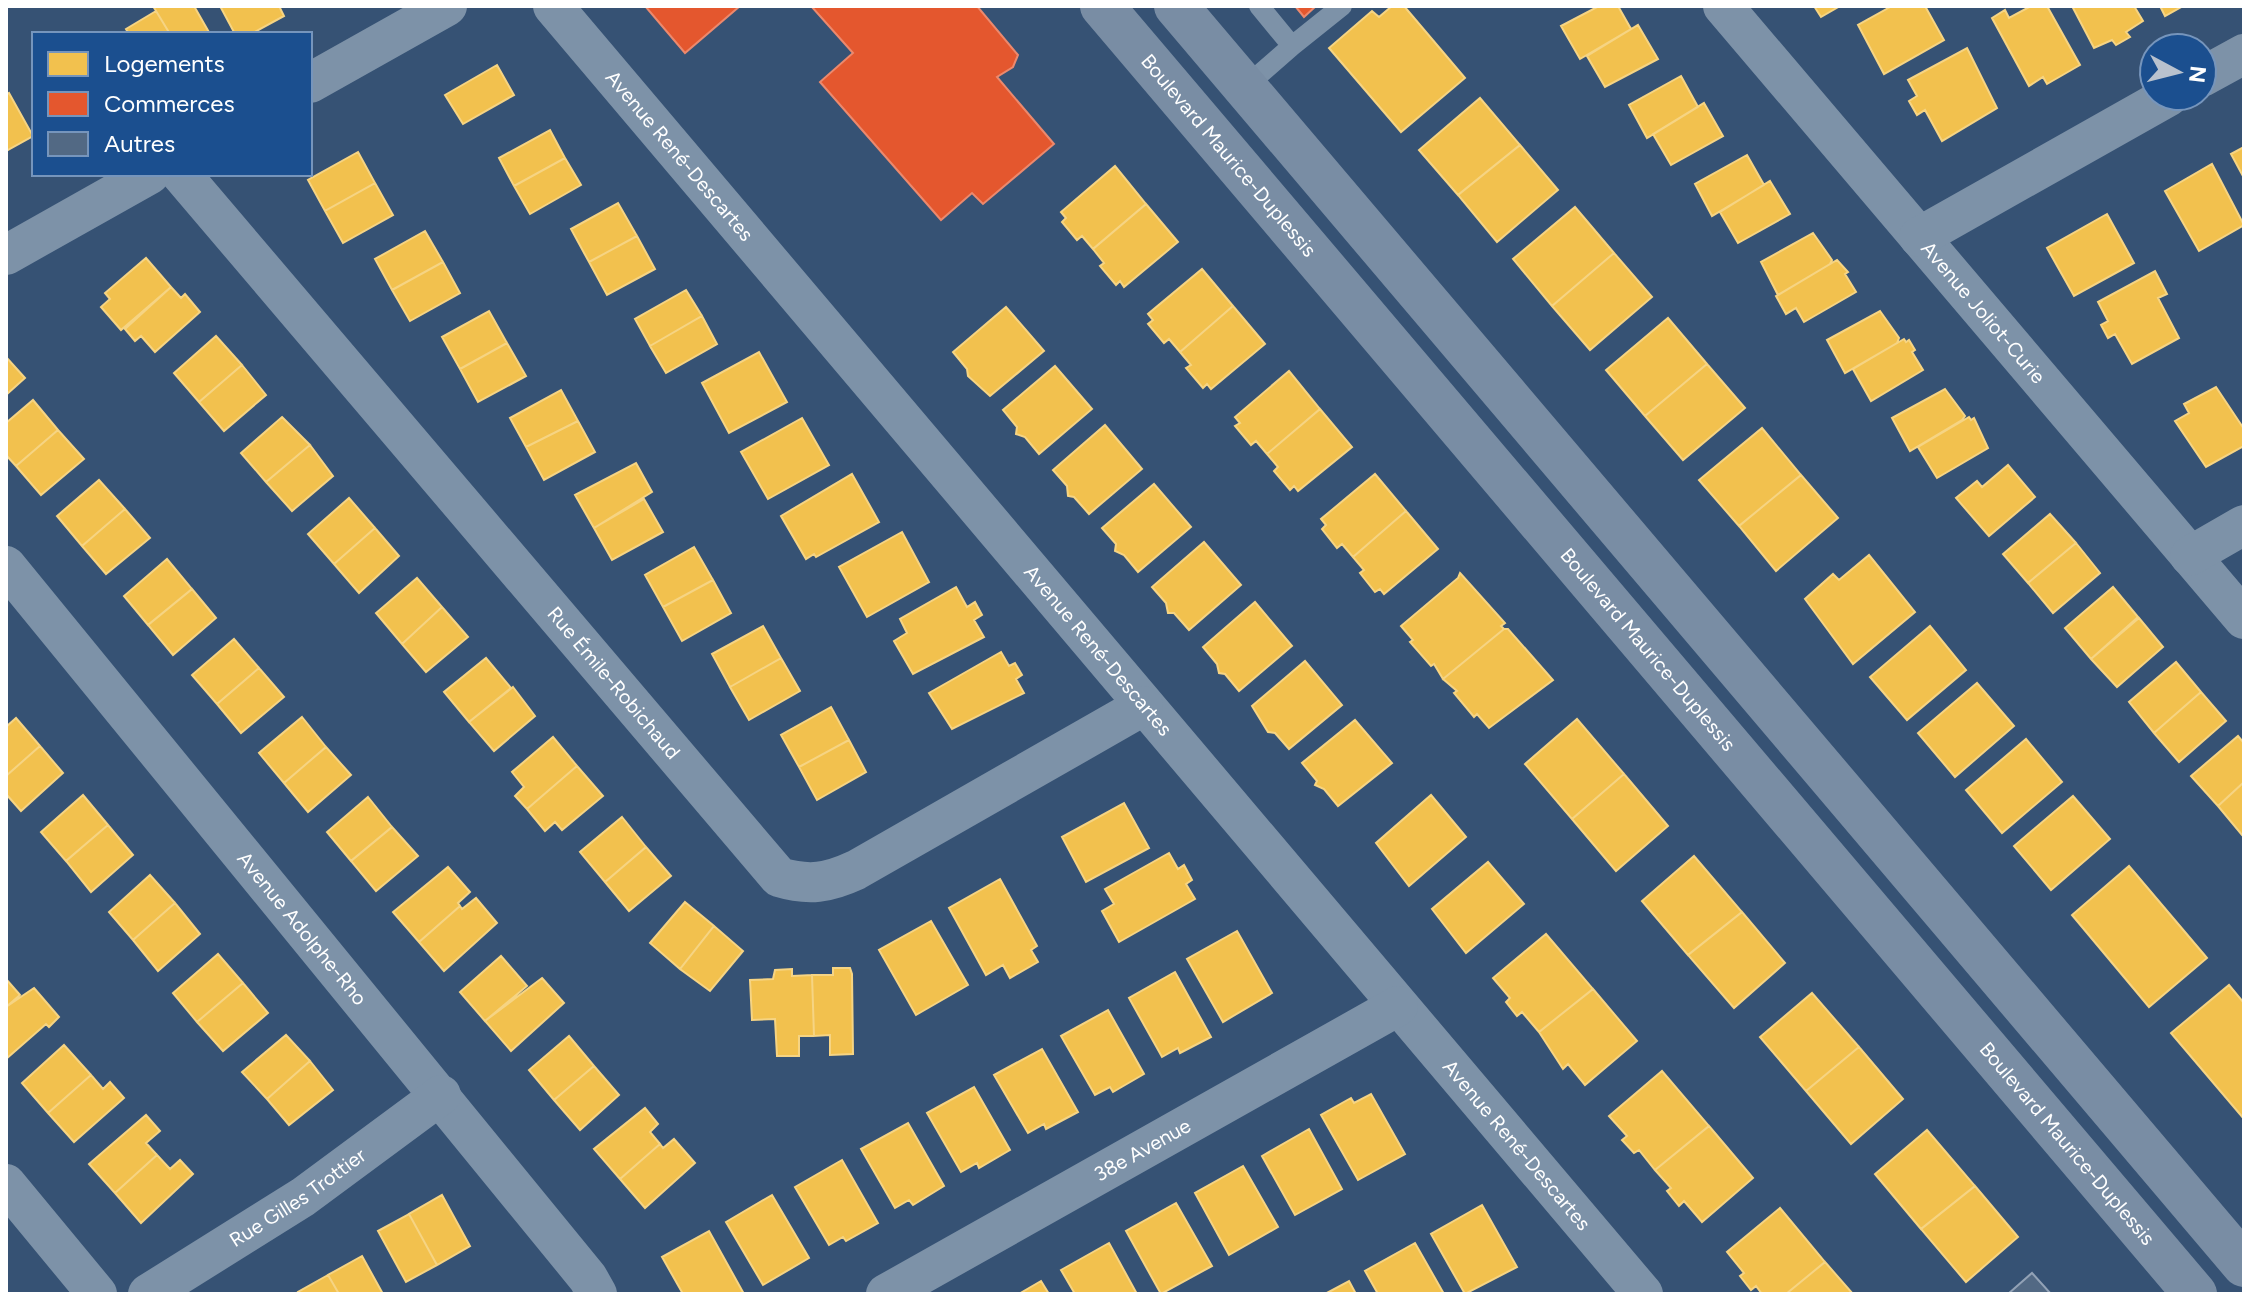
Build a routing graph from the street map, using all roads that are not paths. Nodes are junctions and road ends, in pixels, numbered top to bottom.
1 (447, 6) edge
2 (553, 6) edge
3 (1102, 6) edge
4 (1176, 6) edge
5 (1259, 6) edge
6 (1342, 6) edge
7 (1723, 6) edge
8 (1292, 46) junction
9 (2244, 54) edge
10 (2218, 68) edge
11 (312, 82) edge
12 (1245, 87) junction
13 (2141, 112) edge
14 (146, 176) edge
15 (183, 176) edge
16 (1919, 237) junction
17 (6, 255) edge
18 (2244, 525) edge
19 (2190, 556) junction
20 (6, 566) edge
21 (2244, 619) edge
22 (1143, 706) junction
23 (1398, 1006) junction
24 (441, 1095) junction
25 (6, 1184) edge
26 (2244, 1265) edge
27 (1629, 1290) edge
28 (97, 1294) edge
29 (148, 1294) edge
30 (597, 1294) edge
31 (886, 1294) edge
32 (2195, 1294) edge

1 - 11 street
2 - 22 street, Avenue René-Descartes
3 - 32 street, Boulevard Maurice-Duplessis
4 - 12 street
5 - 8 lane
6 - 8 lane
7 - 16 street, Avenue Joliot-Curie
8 - 12 lane
9 - 10 street
12 - 26 street
13 - 16 street
14 - 17 street
15 - 22 street, Rue Émile-Robichaud
16 - 19 street, Avenue Joliot-Curie
18 - 19 street
19 - 21 street, Avenue Joliot-Curie
20 - 24 street, Avenue Adolphe-Rho
22 - 23 street, Avenue René-Descartes
23 - 27 street, Avenue René-Descartes
23 - 31 street, 38e Avenue
24 - 29 street, Rue Gilles Trottier
24 - 30 street, Avenue Adolphe-Rho
25 - 28 street

